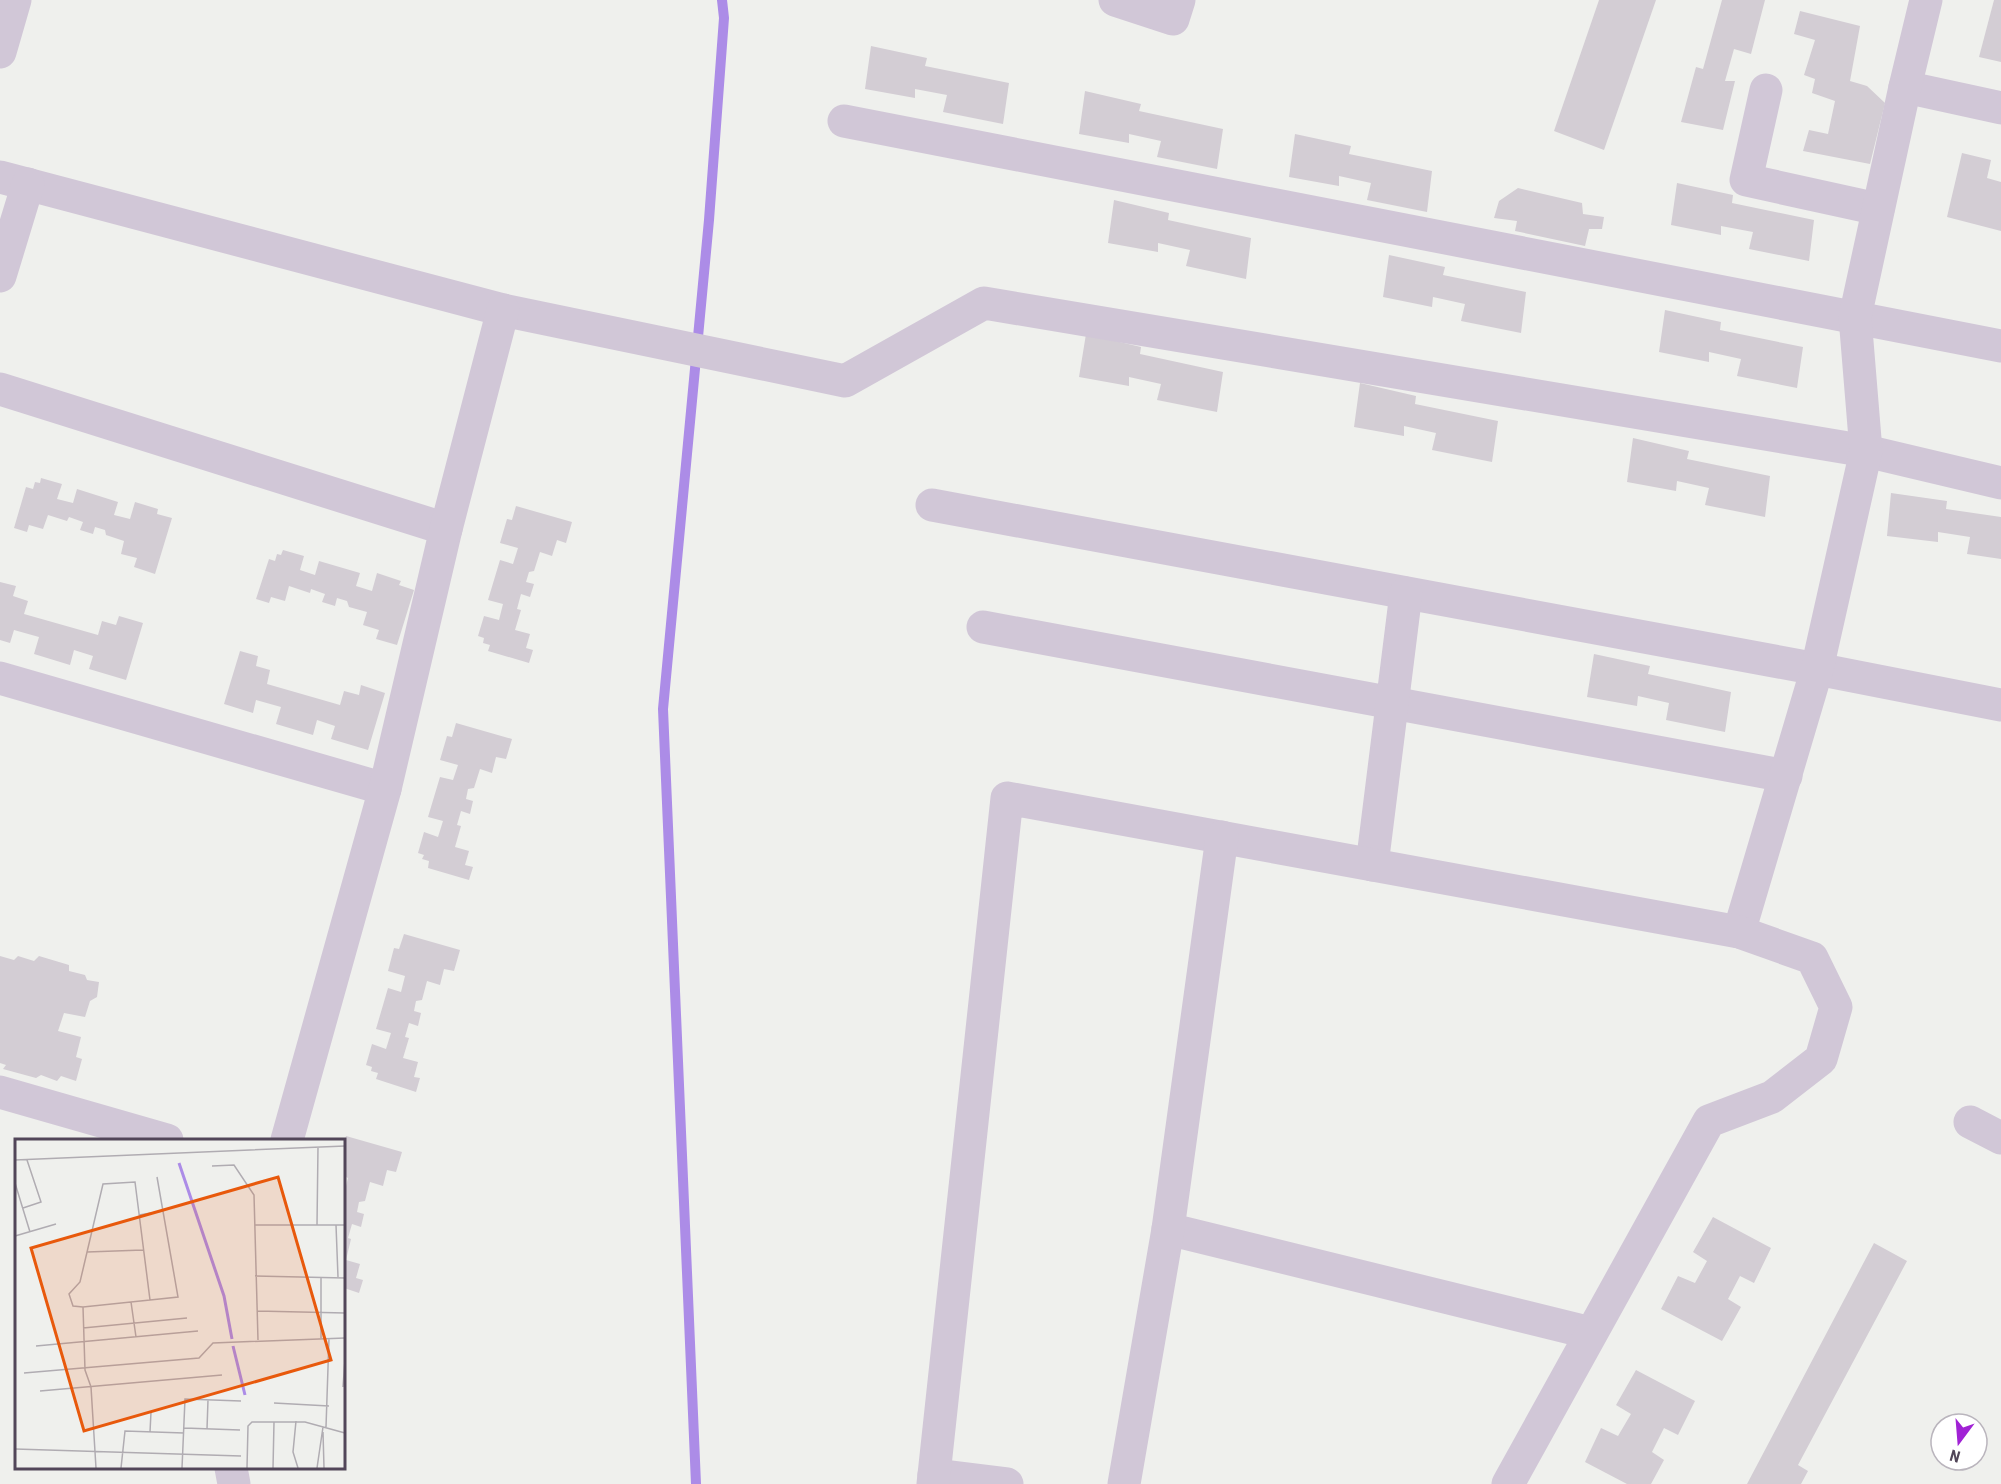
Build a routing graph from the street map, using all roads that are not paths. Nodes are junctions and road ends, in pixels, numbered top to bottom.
1 (15, 0) edge
2 (1115, 0) edge
3 (1179, 0) edge
4 (1926, 0) edge
5 (0, 52) edge
6 (1905, 87) junction
7 (1766, 90) dead end
8 (2001, 108) edge
9 (844, 121) dead end
10 (14, 180) edge
11 (1878, 209) junction
12 (0, 276) edge
13 (503, 310) junction
14 (1855, 317) junction
15 (2001, 346) edge
16 (0, 389) edge
17 (1866, 451) junction
18 (2001, 483) edge
19 (932, 505) dead end
20 (446, 529) junction
21 (1406, 593) junction
22 (983, 627) dead end
23 (1817, 669) junction
24 (0, 678) edge
25 (1393, 703) junction
26 (2001, 705) edge
27 (1786, 776) junction
28 (385, 789) junction
29 (1222, 837) junction
30 (1372, 865) junction
31 (1739, 932) junction
32 (0, 1092) edge
33 (1970, 1122) dead end
34 (2001, 1138) edge
35 (164, 1139) edge
36 (287, 1139) edge
37 (1168, 1229) junction
38 (1591, 1333) junction
39 (231, 1469) edge
40 (934, 1480) edge
41 (234, 1484) edge
42 (1007, 1484) edge
43 (1124, 1484) edge
44 (1508, 1484) edge

1 - 5 street
2 - 3 street
4 - 6 street
6 - 8 street
6 - 11 street
7 - 11 street
9 - 14 street
10 - 12 street
10 - 13 street
11 - 14 street
13 - 17 street
13 - 20 street
14 - 15 street
14 - 17 street
16 - 20 street
17 - 18 street
17 - 23 street
19 - 21 street
20 - 28 street
21 - 23 street
21 - 25 street
22 - 25 street
23 - 26 street
23 - 27 street
24 - 28 street
25 - 27 street
25 - 30 street
27 - 31 street
28 - 36 street
29 - 30 street
29 - 37 street
29 - 40 street
30 - 31 street
31 - 38 street
32 - 35 street
33 - 34 street
37 - 38 street
37 - 43 street
38 - 44 street
39 - 41 street
40 - 42 street

